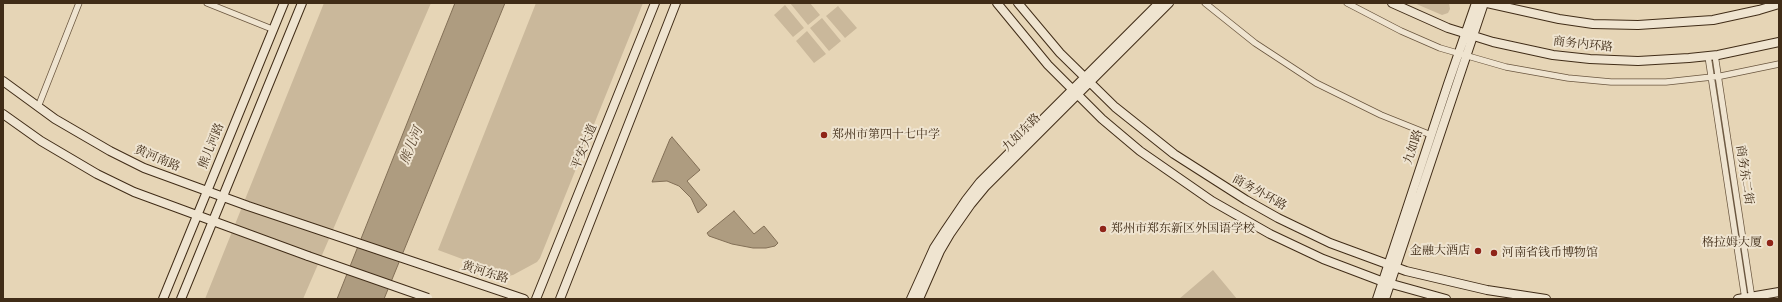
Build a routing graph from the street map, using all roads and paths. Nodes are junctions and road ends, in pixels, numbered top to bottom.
1 (79, 3) edge
2 (207, 3) edge
3 (284, 3) edge
4 (302, 3) edge
5 (655, 3) edge
6 (676, 3) edge
7 (997, 3) edge
8 (1018, 3) edge
9 (1159, 3) edge
10 (1169, 3) edge
11 (1205, 3) edge
12 (1347, 3) edge
13 (1392, 3) edge
14 (1476, 3) edge
15 (1485, 3) edge
16 (1779, 4) edge
17 (272, 28) junction
18 (1469, 35) junction
19 (1779, 42) edge
20 (1462, 55) junction
21 (1711, 56) junction
22 (1779, 64) edge
23 (1718, 76) junction
24 (1711, 77) junction
25 (1087, 80) junction
26 (3, 81) edge
27 (1075, 92) junction
28 (38, 107) junction
29 (3, 114) edge
30 (1431, 135) junction
31 (207, 191) junction
32 (223, 197) junction
33 (197, 215) junction
34 (213, 221) junction
35 (317, 228) joint
36 (1392, 266) junction
37 (1386, 283) junction
38 (1779, 292) edge
39 (1746, 298) edge
40 (163, 299) edge
41 (181, 299) edge
42 (428, 299) edge
43 (524, 299) edge
44 (536, 299) edge
45 (560, 299) edge
46 (911, 299) edge
47 (919, 299) edge
48 (1377, 299) edge
49 (1385, 299) edge
50 (1446, 299) edge
51 (1546, 299) edge

1 - 28 street
2 - 17 street
3 - 17 street, 熊儿河路
4 - 32 street
5 - 44 street, 平安大道
6 - 45 street
7 - 27 street
8 - 25 street, 商务外环路
9 - 25 street, 九如东路
10 - 25 street, 九如东路
11 - 30 street
12 - 20 street
13 - 18 street, 商务内环路
14 - 18 street, 九如路
15 - 16 street, 商务内环路
15 - 18 street, 九如路
17 - 31 street, 熊儿河路
18 - 20 street, 九如路
18 - 21 street, 商务内环路
19 - 21 street, 商务内环路
20 - 24 street
20 - 30 street, 九如路
20 - 36 street, 九如路
21 - 23 street, 商务东二街
21 - 24 street, 商务东二街
22 - 23 street
23 - 24 street
23 - 39 street, 商务东二街
24 - 39 street, 商务东二街
25 - 27 street, 九如东路
25 - 36 street, 商务外环路
26 - 28 street, 黄河南路
27 - 37 street
27 - 46 street, 九如东路
27 - 47 street, 九如东路
28 - 31 street, 黄河南路
29 - 33 street
30 - 36 street, 九如路
31 - 32 street, 黄河南路
31 - 33 street, 熊儿河路
32 - 34 street
32 - 35 street, 黄河南路
33 - 34 street
33 - 40 street, 熊儿河路
34 - 41 street
34 - 42 street, bridge
35 - 43 street, 黄河东路
36 - 37 street, 九如路
36 - 51 street, 商务外环路
37 - 48 street, 九如路
37 - 49 street, 九如路
37 - 50 street
38 - 39 street

